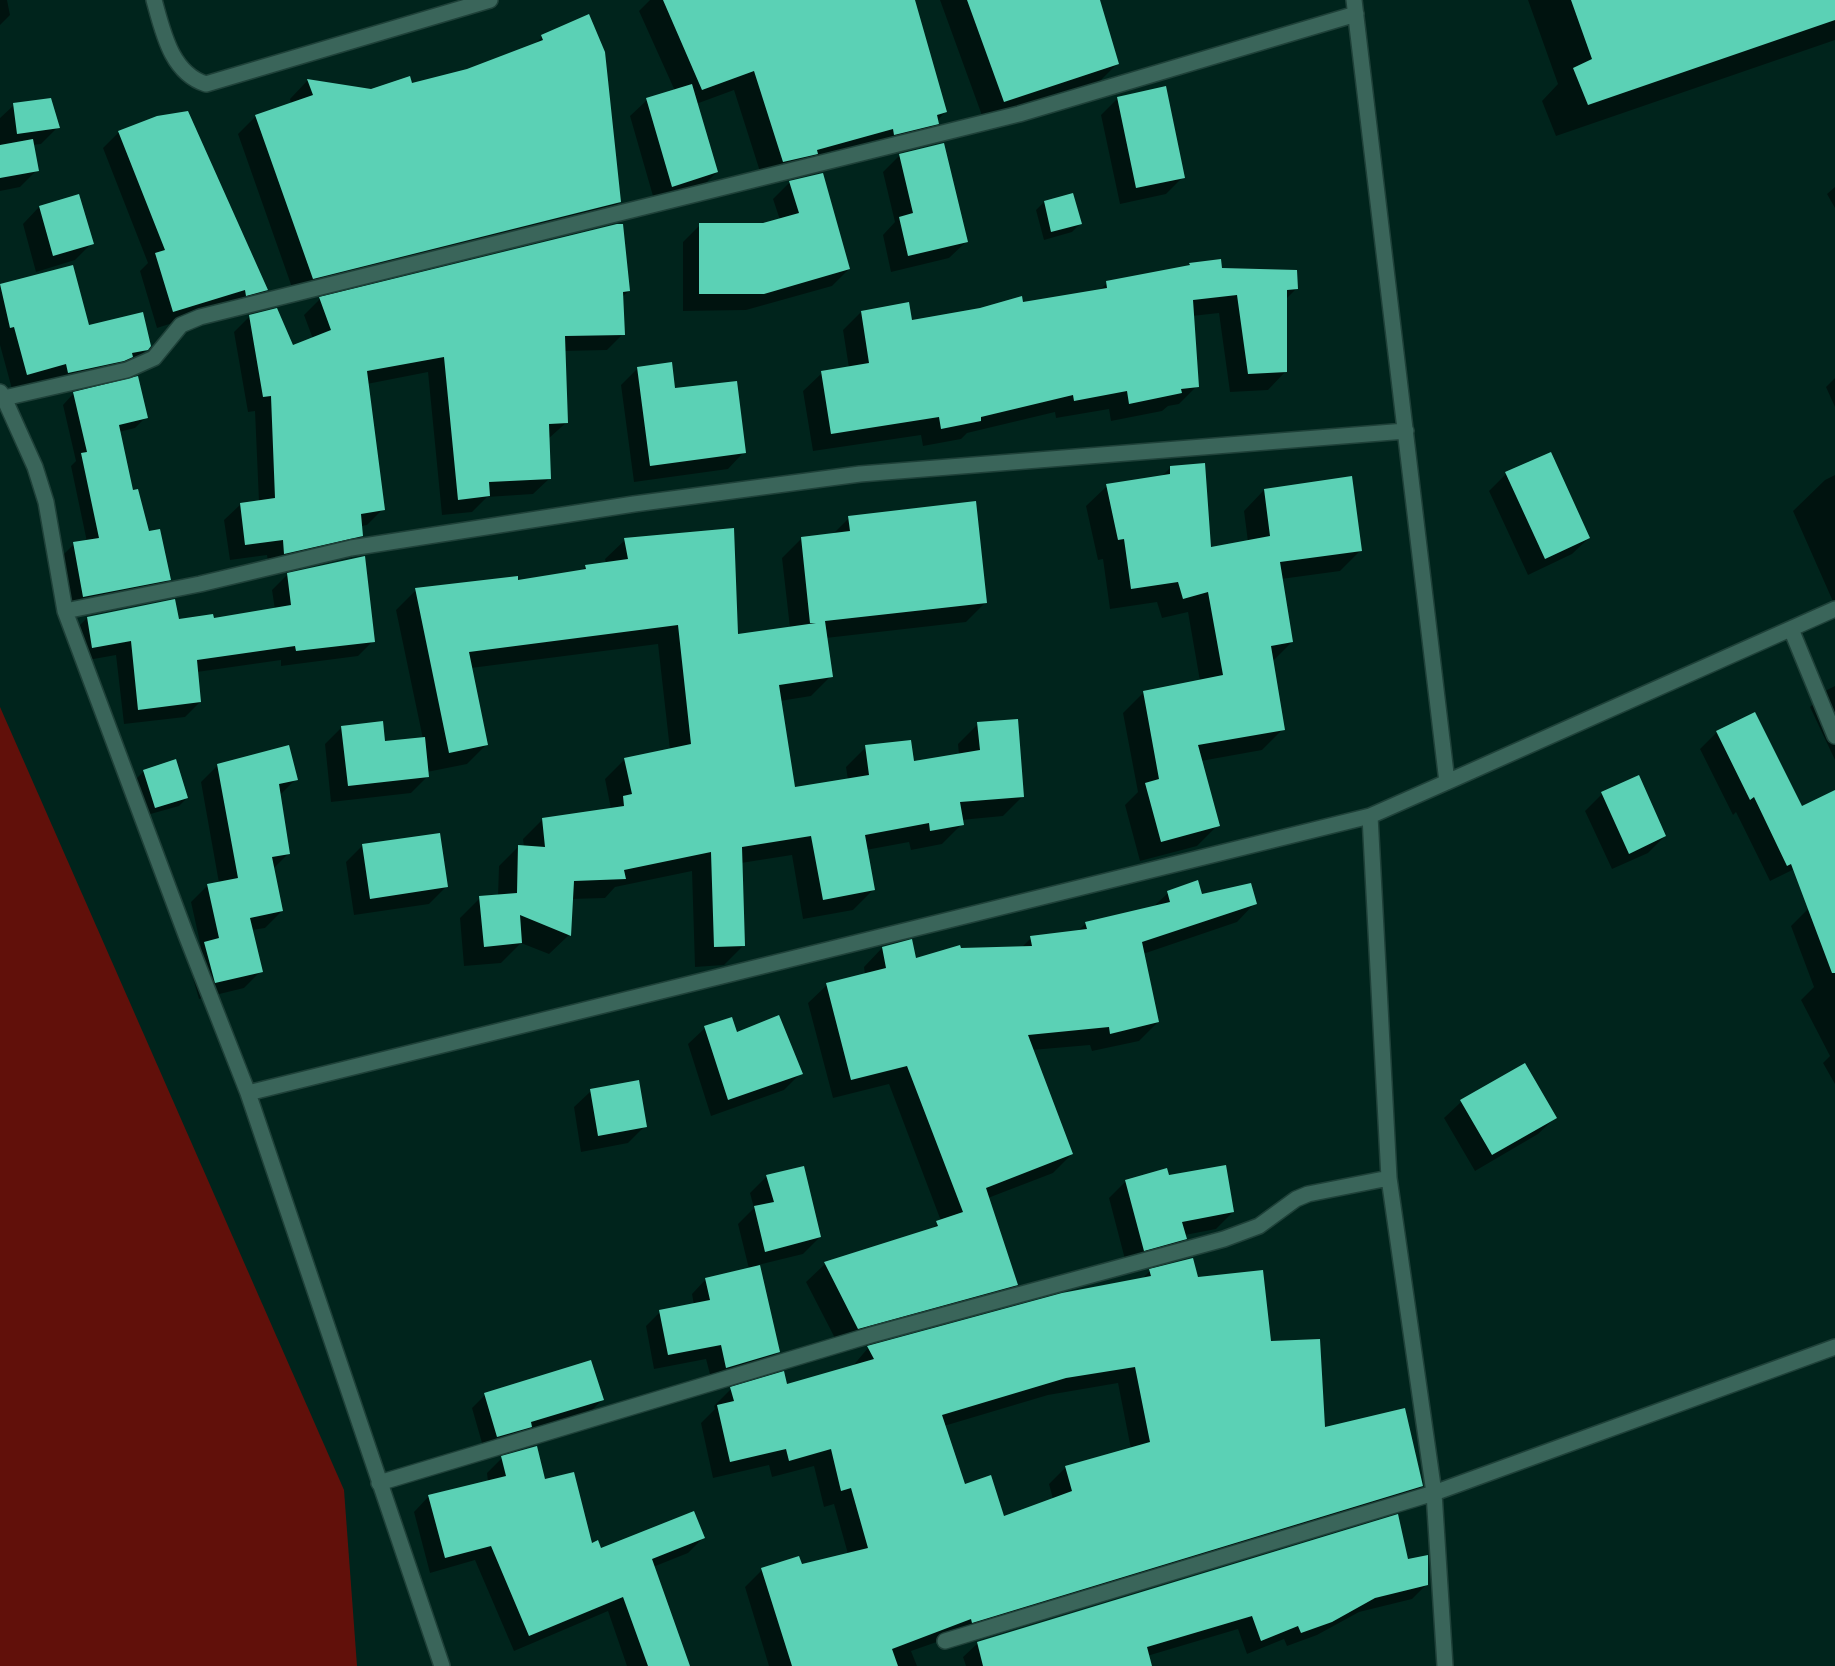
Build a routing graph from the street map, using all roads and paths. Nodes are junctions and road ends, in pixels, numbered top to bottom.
1 (154, 0) edge
2 (490, 0) edge
3 (1355, 7) edge
4 (2, 395) edge
5 (1406, 431) junction
6 (1835, 609) edge
7 (66, 611) junction
8 (1791, 630) junction
9 (1835, 736) edge
10 (1447, 782) junction
11 (1370, 816) junction
12 (248, 1093) junction
13 (1389, 1178) junction
14 (1835, 1347) edge
15 (379, 1483) junction
16 (1434, 1493) junction
17 (945, 1641) dead end
18 (442, 1666) edge
19 (1445, 1666) edge

1 - 2 street
3 - 4 street
3 - 5 street
4 - 7 street
5 - 7 street
5 - 10 street
6 - 8 street
7 - 12 street
8 - 9 street
8 - 10 street
10 - 11 street
11 - 12 street
11 - 13 street
12 - 15 street
13 - 15 street
13 - 16 street
14 - 16 street
15 - 18 street
16 - 17 street
16 - 19 street

